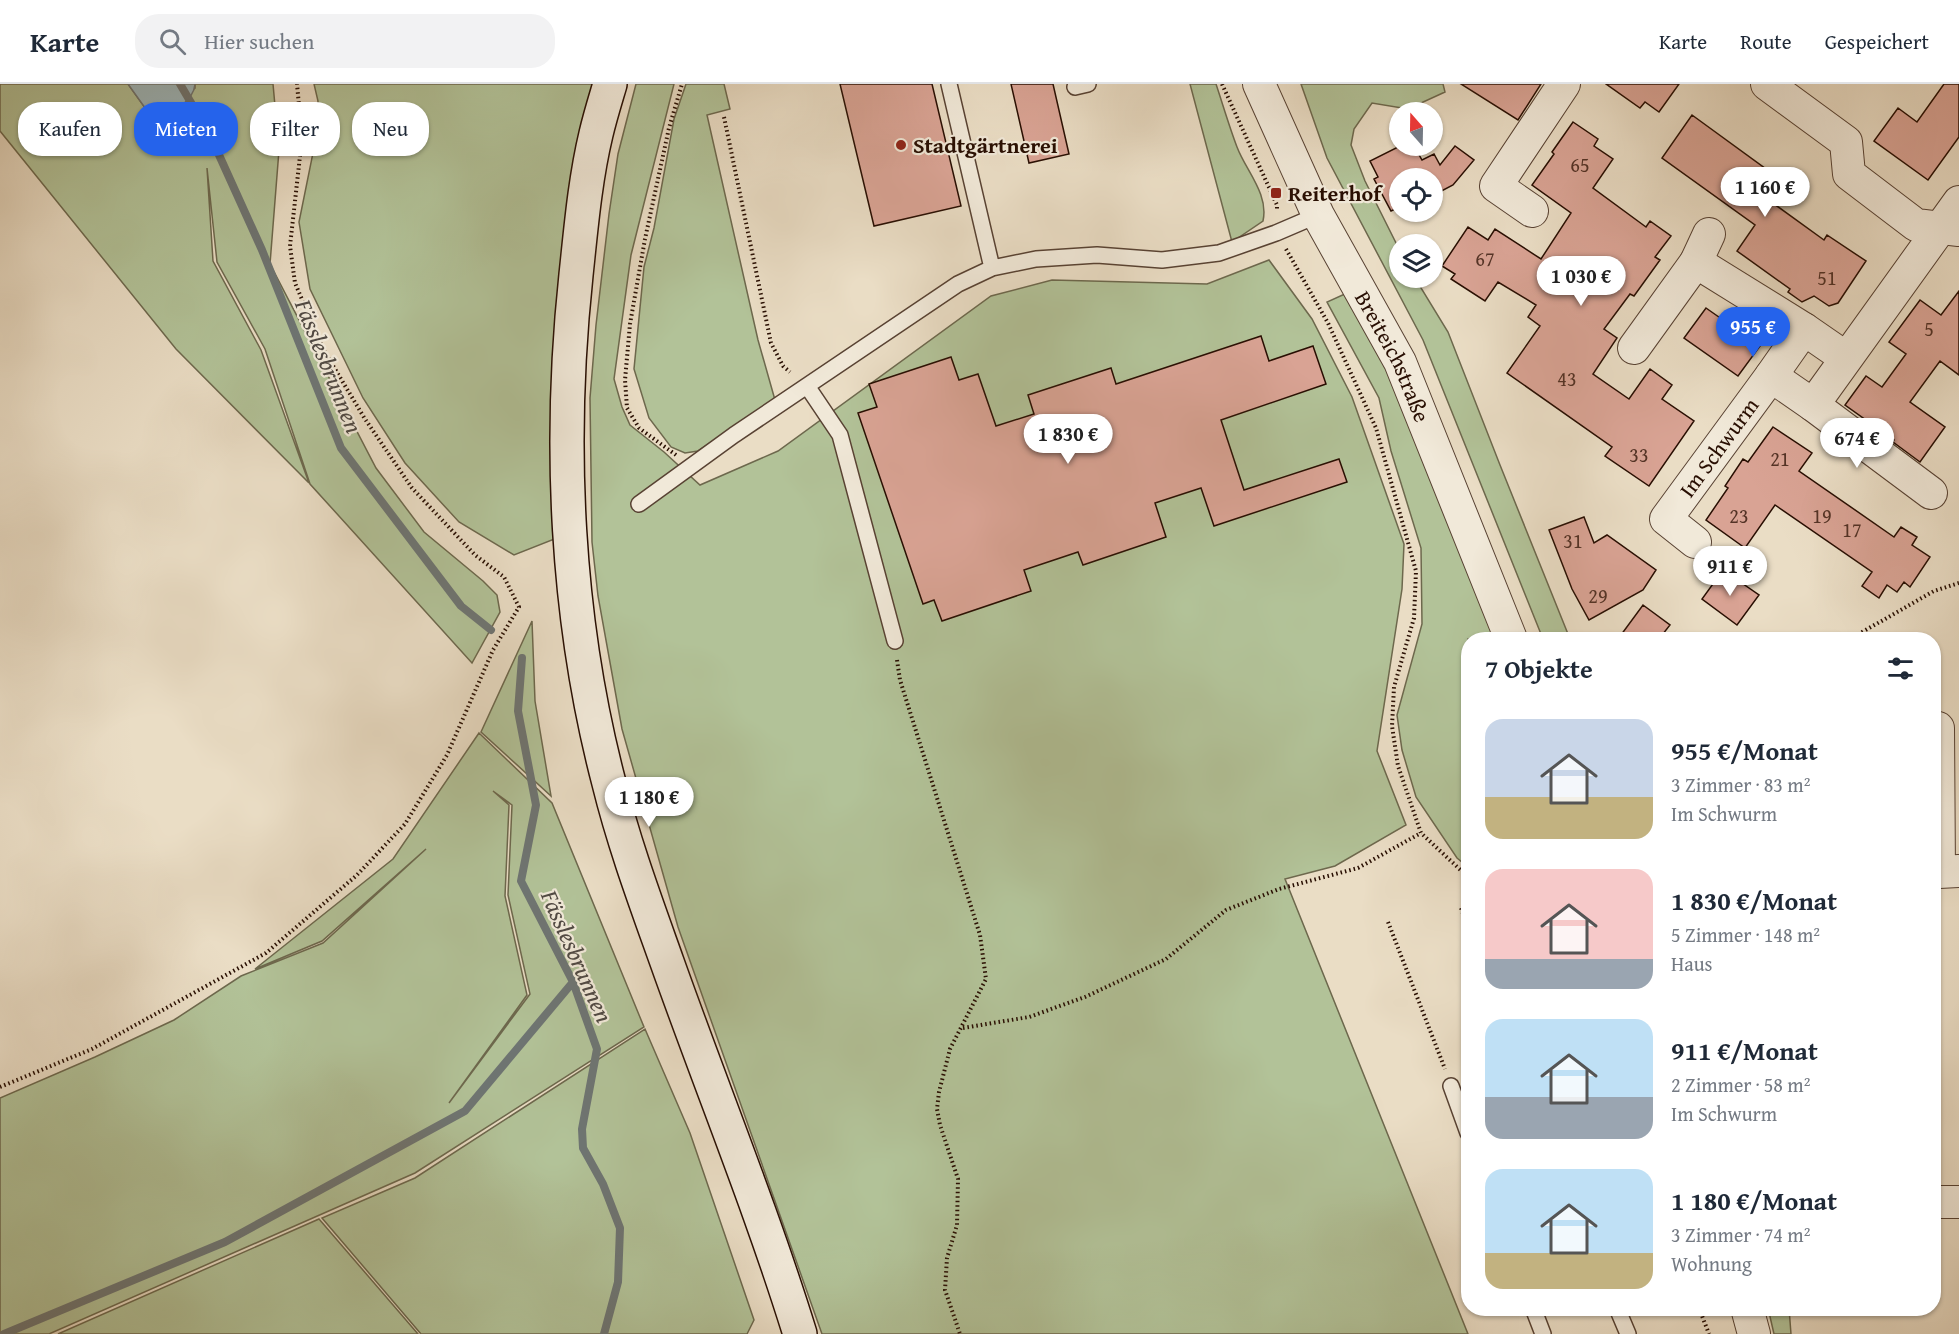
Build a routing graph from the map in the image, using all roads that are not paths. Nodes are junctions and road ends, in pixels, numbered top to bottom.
1 (610, 84) edge
2 (949, 84) edge
3 (1259, 84) edge
4 (1564, 84) edge
5 (1767, 84) edge
6 (1959, 202) edge
7 (1532, 211) dead end
8 (1318, 215) junction
9 (1950, 229) edge
10 (1709, 234) dead end
11 (1696, 262) junction
12 (992, 268) junction
13 (1804, 329) junction
14 (1634, 348) dead end
15 (1846, 358) junction
16 (1771, 376) junction
17 (807, 387) junction
18 (1813, 405) junction
19 (1931, 493) dead end
20 (639, 504) dead end
21 (1695, 542) dead end
22 (1508, 632) edge
23 (895, 641) road end
24 (1943, 728) edge
25 (1941, 752) edge
26 (1941, 850) edge
27 (1944, 872) edge
28 (1451, 1086) road end
29 (1461, 1114) edge
30 (1941, 1202) edge
31 (1959, 1202) edge
32 (1536, 1316) edge
33 (1620, 1316) edge
34 (1749, 1316) edge
35 (800, 1334) edge
36 (1543, 1334) edge
37 (1628, 1334) edge
38 (1754, 1334) edge

1 - 35 main road
2 - 12 lane
3 - 8 street, Breiteichstraße
4 - 7 street
5 - 9 street
6 - 9 street
8 - 12 lane
8 - 22 street, Breiteichstraße
9 - 15 street
10 - 11 street
11 - 13 street
11 - 14 street
12 - 17 lane
13 - 15 street
13 - 16 street, Im Schwurm
15 - 18 street
16 - 18 street, Im Schwurm
16 - 21 street, Im Schwurm
17 - 20 lane
17 - 23 lane
18 - 19 street, Im Schwurm
24 - 25 street
26 - 27 street
28 - 29 lane
30 - 31 street
32 - 36 lane
33 - 37 lane
34 - 38 street

